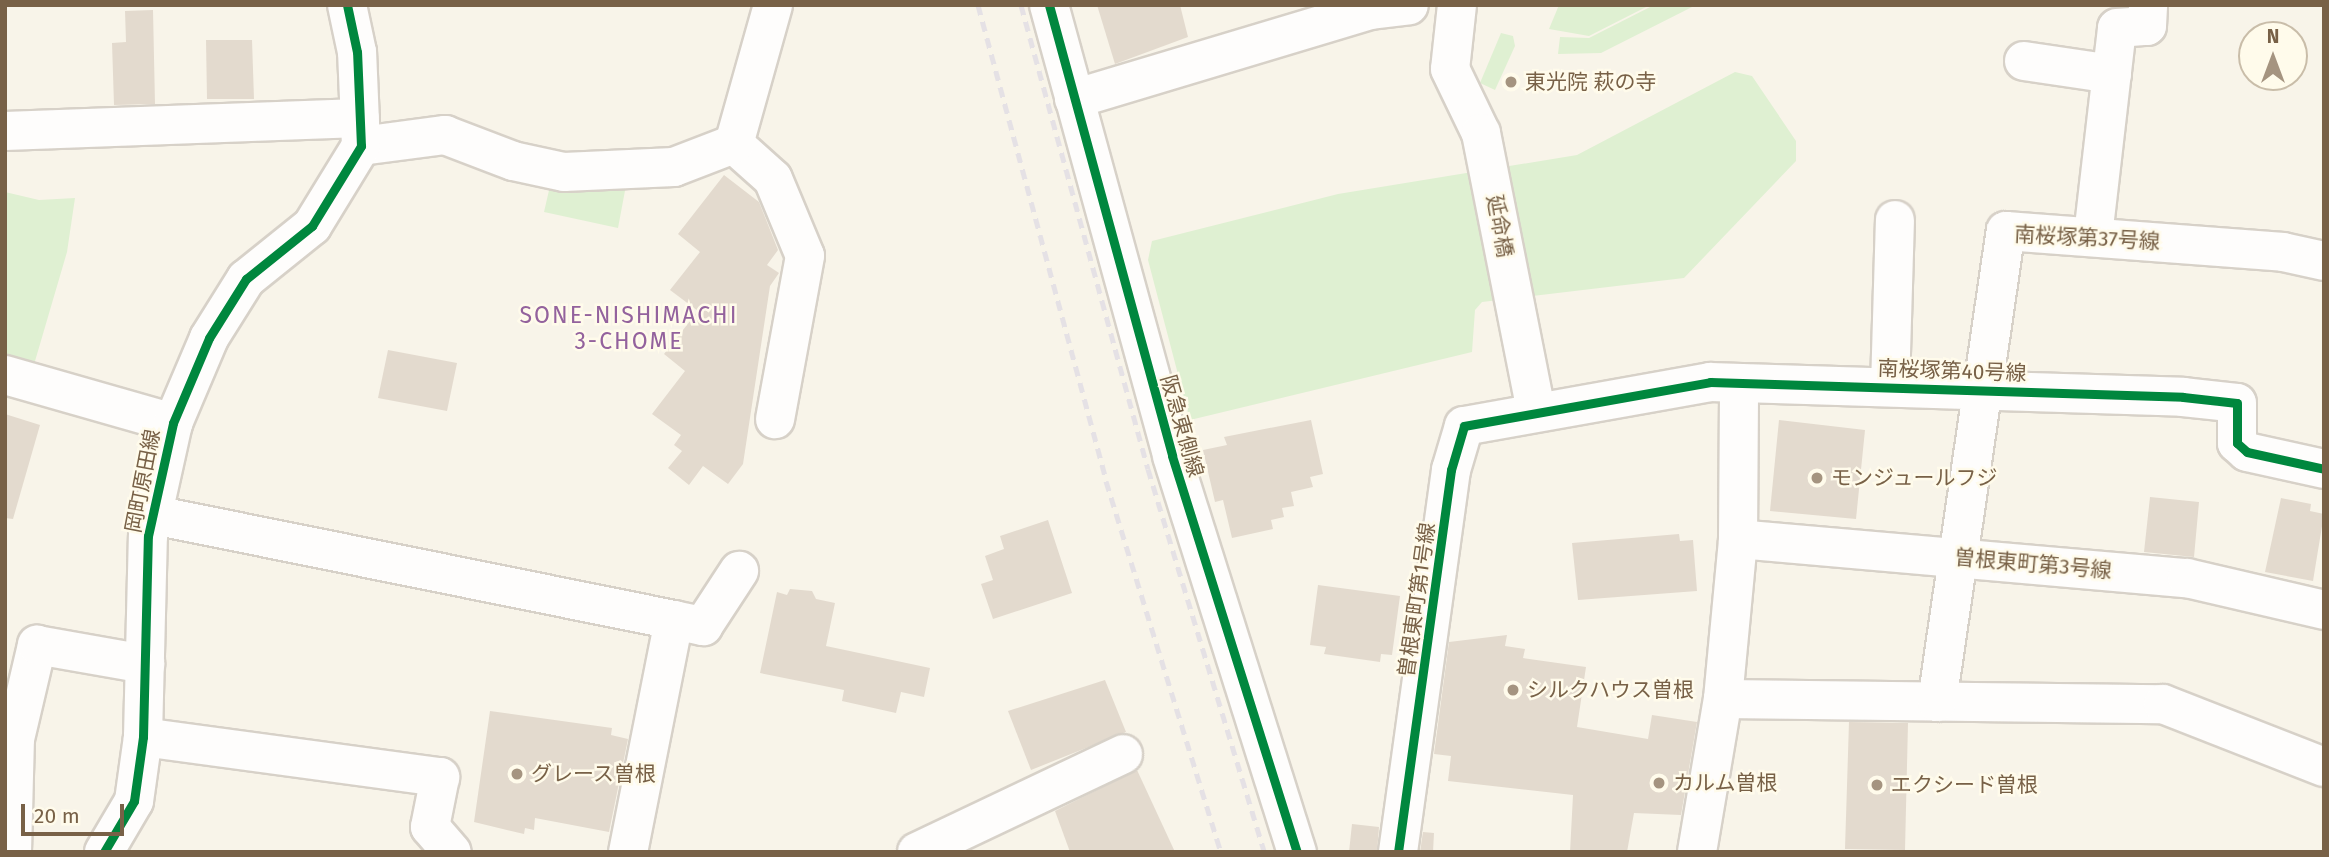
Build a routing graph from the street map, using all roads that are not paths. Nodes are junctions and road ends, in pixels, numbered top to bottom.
1 (347, 5) edge
2 (774, 5) edge
3 (1049, 5) edge
4 (1409, 5) edge
5 (1457, 5) edge
6 (2148, 5) edge
7 (2024, 61) dead end
8 (2112, 74) junction
9 (1074, 99) junction
10 (5, 131) edge
11 (361, 132) junction
12 (734, 144) junction
13 (1895, 220) dead end
14 (2093, 236) junction
15 (2324, 261) edge
16 (5, 375) edge
17 (1739, 383) junction
18 (1890, 387) junction
19 (1986, 390) junction
20 (1536, 412) junction
21 (775, 419) dead end
22 (173, 423) junction
23 (2324, 468) edge
24 (153, 515) junction
25 (1738, 539) junction
26 (1960, 557) junction
27 (738, 571) dead end
28 (2324, 610) edge
29 (674, 620) junction
30 (145, 664) junction
31 (1723, 699) junction
32 (1937, 702) junction
33 (143, 737) junction
34 (1124, 754) dead end
35 (2324, 767) edge
36 (12, 852) edge
37 (104, 852) edge
38 (452, 852) edge
39 (628, 852) edge
40 (917, 852) edge
41 (1297, 852) edge
42 (1398, 852) edge
43 (1697, 852) edge

1 - 11 street
2 - 12 street
3 - 9 street, 阪急東側線
4 - 9 street
5 - 20 street, 延命橋
6 - 8 street
7 - 8 street
8 - 14 street
9 - 41 street, 阪急東側線
10 - 11 street
11 - 12 street
11 - 22 street, 岡町原田線
12 - 21 street
13 - 18 street
14 - 15 street, 南桜塚第37号線
14 - 19 street, 南桜塚第37号線
16 - 22 street
17 - 18 street, 南桜塚第40号線
17 - 20 street, 南桜塚第40号線
17 - 25 street
18 - 19 street, 南桜塚第40号線
19 - 23 street, 南桜塚第40号線
19 - 26 street
20 - 42 street, 曽根東町第1号線
22 - 24 street, 岡町原田線
24 - 29 street
24 - 30 street, 岡町原田線
25 - 26 street, 曽根東町第3号線
25 - 31 street
26 - 28 street, 曽根東町第3号線
26 - 32 street
27 - 29 street
29 - 39 street
30 - 33 street, 岡町原田線
30 - 36 street
31 - 32 street
31 - 43 street
32 - 35 street
33 - 37 street, 岡町原田線
33 - 38 street
34 - 40 street

